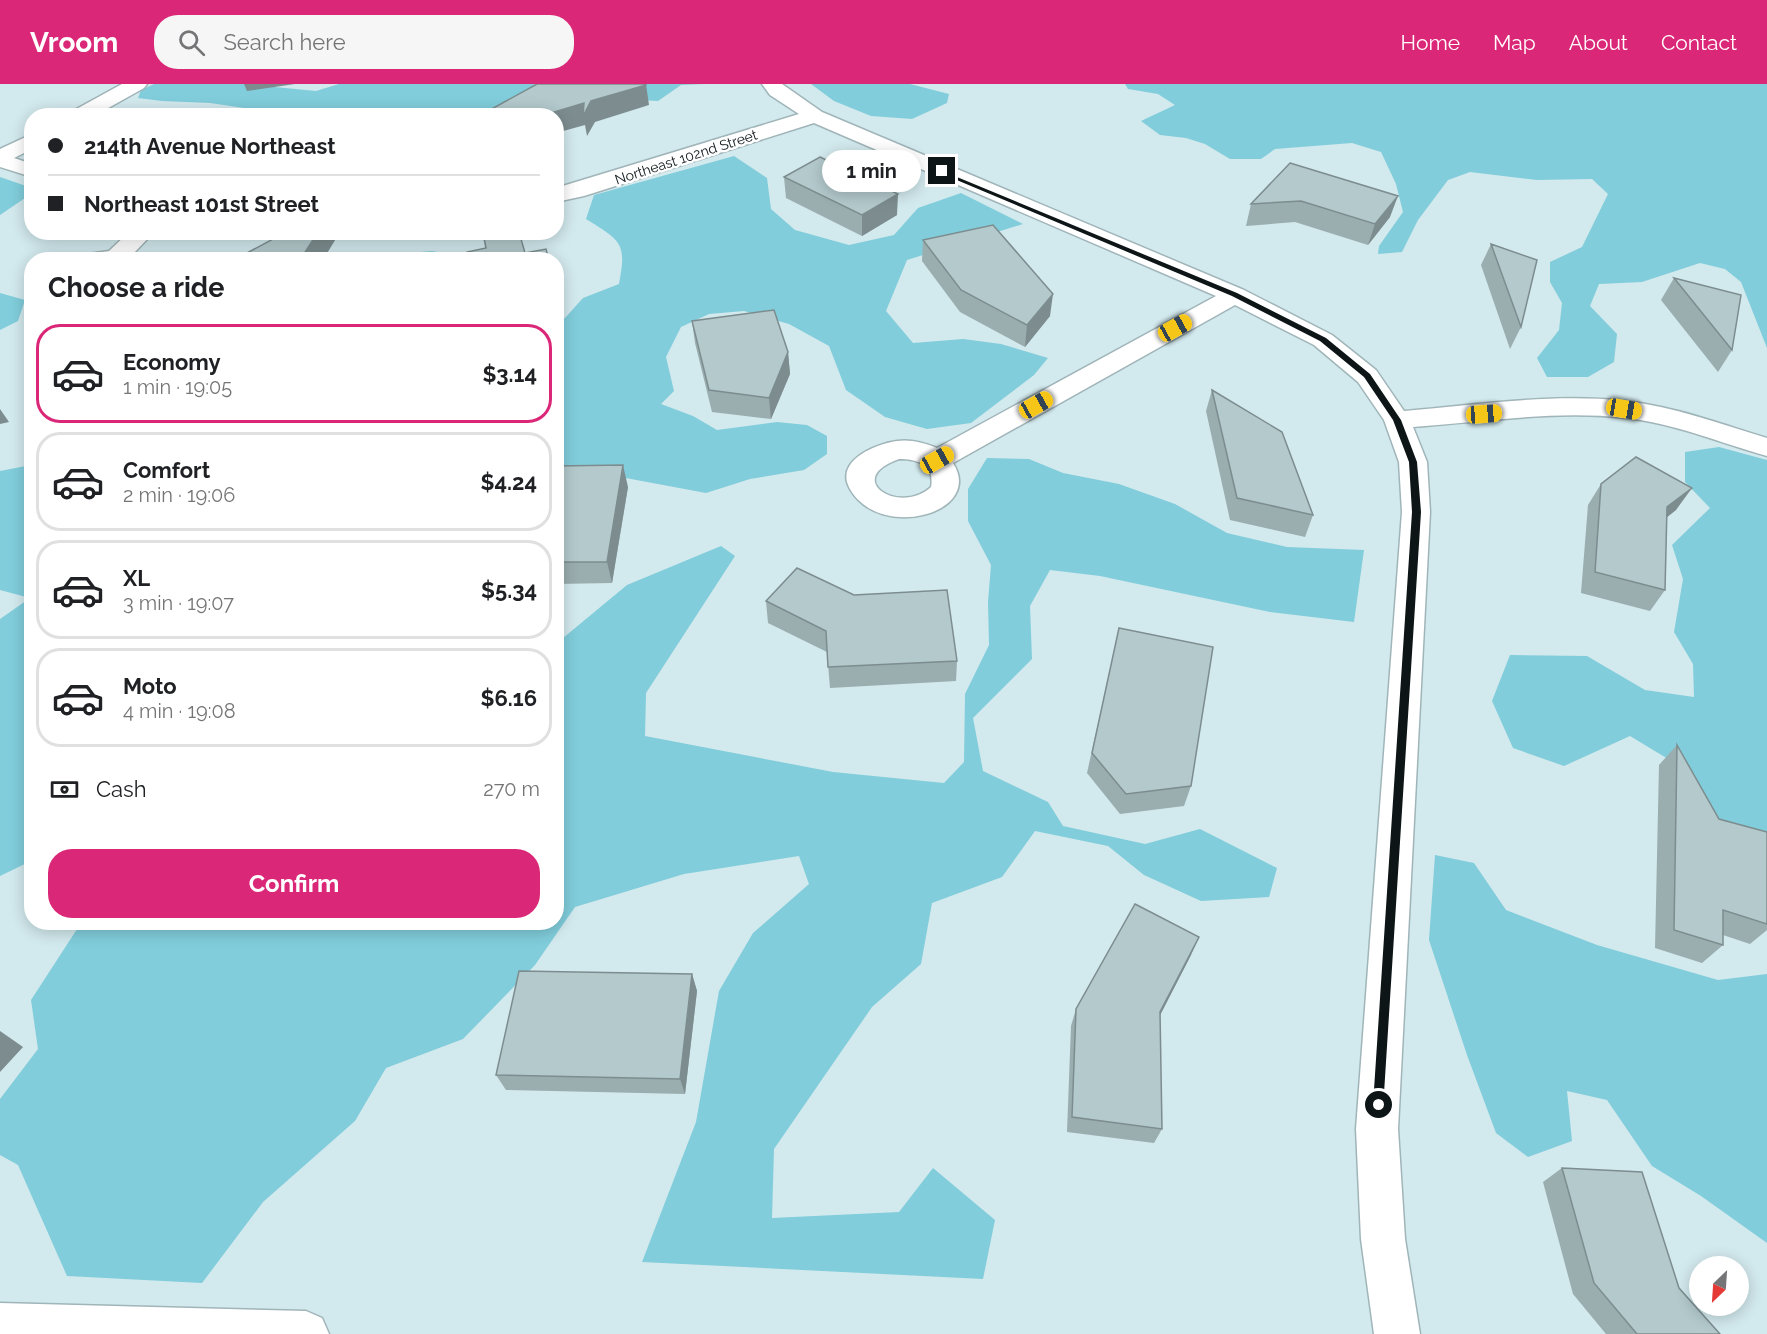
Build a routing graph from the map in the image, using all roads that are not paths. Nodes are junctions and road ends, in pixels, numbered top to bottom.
1 (137, 84) edge
2 (772, 84) edge
3 (93, 108) edge
4 (815, 116) junction
5 (24, 144) edge
6 (0, 158) edge
7 (24, 168) edge
8 (564, 193) edge
9 (137, 240) edge
10 (127, 252) edge
11 (1234, 295) junction
12 (1397, 420) junction
13 (1767, 447) edge
14 (937, 460) dead end
15 (0, 1326) edge
16 (306, 1334) edge
17 (1397, 1334) edge

1 - 3 street
2 - 4 street
4 - 8 street, Northeast 102nd Street
4 - 11 street
5 - 6 street
6 - 7 street
9 - 10 street
11 - 12 street
11 - 14 street
12 - 13 street
12 - 17 street
15 - 16 street

